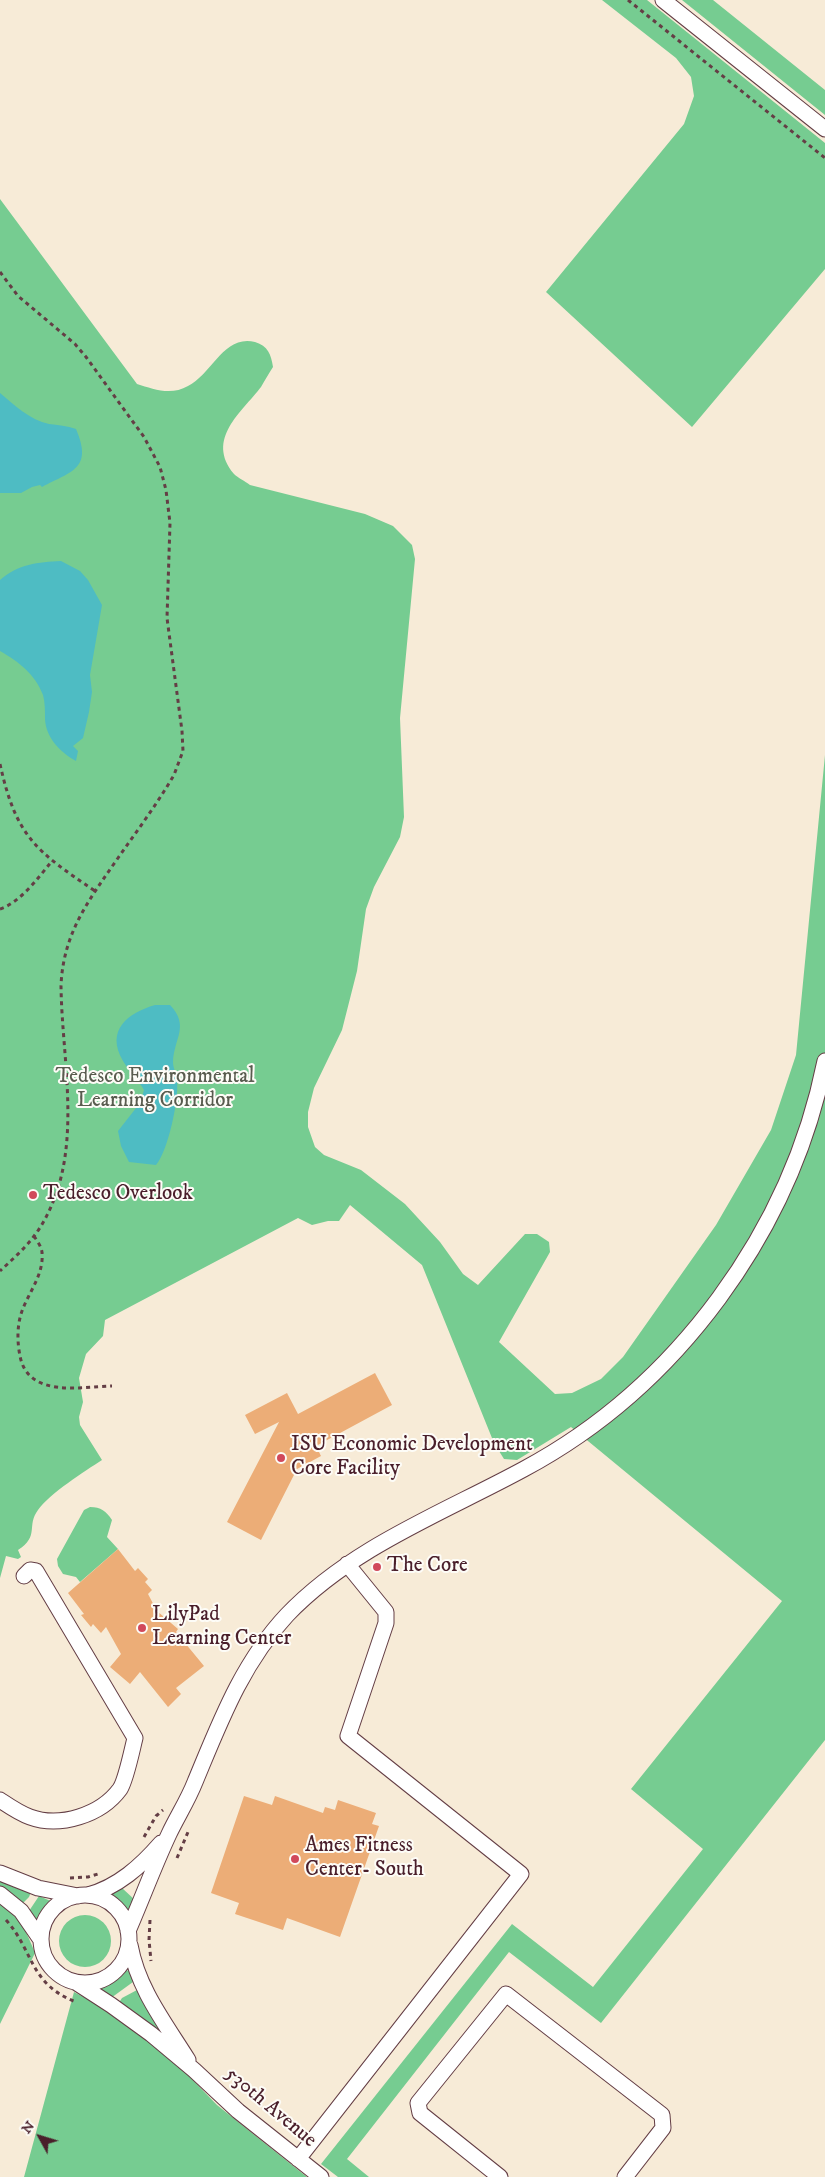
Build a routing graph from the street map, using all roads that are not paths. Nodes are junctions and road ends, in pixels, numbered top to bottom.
1 (663, 0) edge
2 (825, 129) edge
3 (825, 1060) edge
4 (347, 1564) junction
5 (24, 1576) dead end
6 (0, 1800) edge
7 (169, 1834) junction
8 (0, 1873) edge
9 (0, 1894) edge
10 (83, 1896) junction
11 (129, 1937) junction
12 (41, 1940) junction
13 (77, 1983) junction
14 (194, 2070) junction
15 (298, 2159) junction
16 (321, 2177) edge
17 (500, 2177) edge
18 (625, 2177) edge

1 - 2 street
3 - 4 street
4 - 7 street
4 - 15 street
5 - 6 street
7 - 10 street
7 - 11 street
8 - 10 street
9 - 12 street
10 - 11 street
10 - 12 street
11 - 13 street
11 - 14 street, 530th Avenue
12 - 13 street
13 - 14 street, 530th Avenue
14 - 15 street, 530th Avenue
15 - 16 street, 530th Avenue
17 - 18 street

